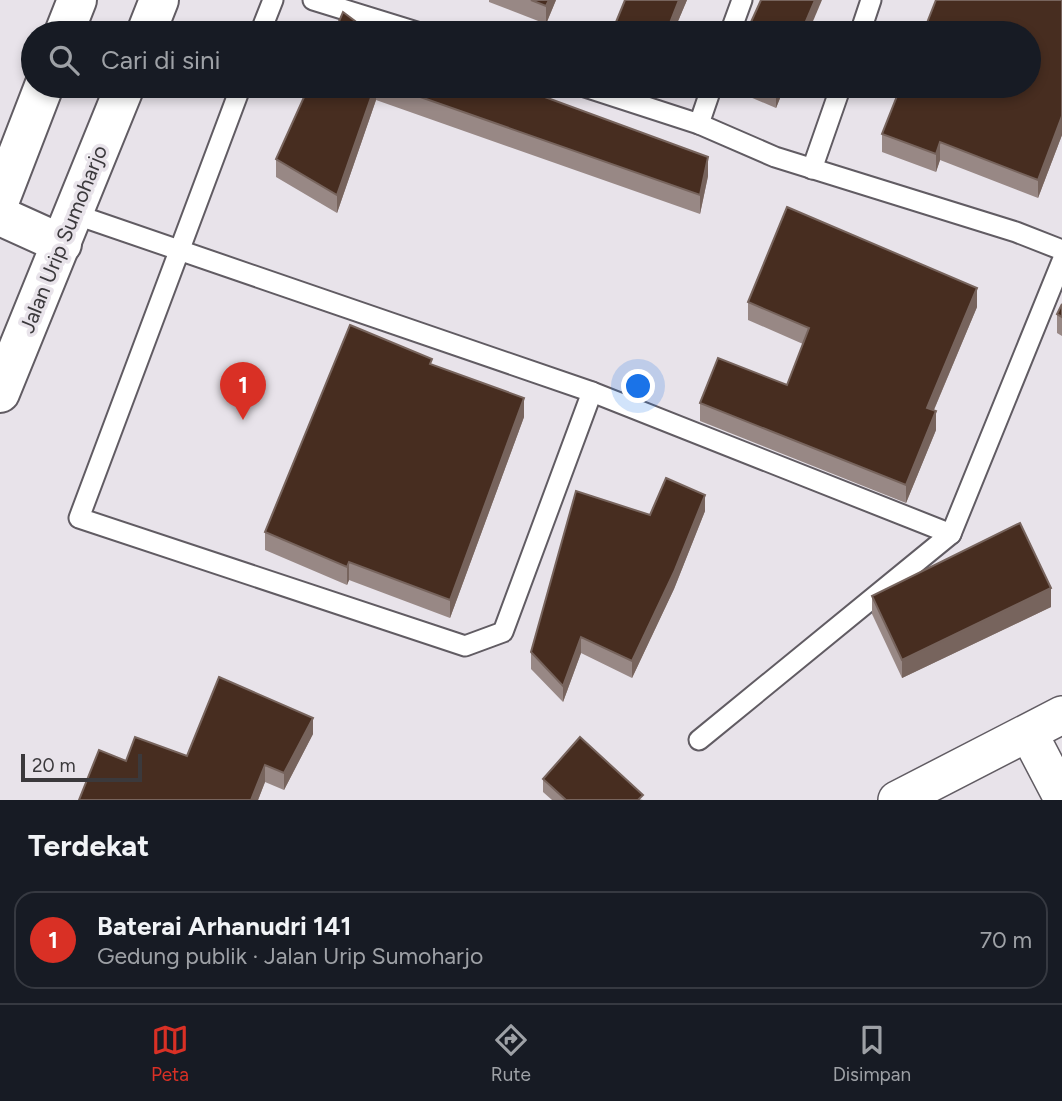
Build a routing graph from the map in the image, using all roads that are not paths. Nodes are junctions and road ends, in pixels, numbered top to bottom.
1 (77, 0) edge
2 (159, 0) edge
3 (273, 0) edge
4 (313, 0) edge
5 (742, 0) edge
6 (871, 0) edge
7 (69, 21) edge
8 (151, 21) edge
9 (265, 21) edge
10 (380, 21) edge
11 (734, 21) edge
12 (864, 21) edge
13 (39, 98) edge
14 (120, 98) edge
15 (236, 98) edge
16 (619, 98) edge
17 (708, 98) edge
18 (837, 98) edge
19 (699, 124) junction
20 (812, 169) junction
21 (0, 200) edge
22 (0, 216) edge
23 (68, 229) junction
24 (1062, 250) edge
25 (179, 251) junction
26 (1062, 261) edge
27 (592, 392) junction
28 (0, 393) edge
29 (951, 534) junction
30 (1062, 715) edge
31 (1029, 734) junction
32 (699, 740) dead end
33 (1062, 797) edge
34 (897, 800) edge

1 - 7 highway
2 - 8 highway
3 - 9 lane
4 - 10 lane
5 - 11 lane
6 - 12 lane
13 - 21 highway
14 - 23 highway, Jalan Urip Sumoharjo
15 - 25 lane
16 - 19 lane
17 - 19 lane
18 - 20 lane
19 - 20 lane
20 - 24 lane
22 - 23 highway
23 - 25 lane
23 - 28 highway, Jalan Urip Sumoharjo
25 - 27 lane
25 - 27 lane
26 - 29 lane
27 - 29 lane
29 - 32 lane
30 - 31 street
31 - 33 street
31 - 34 street

